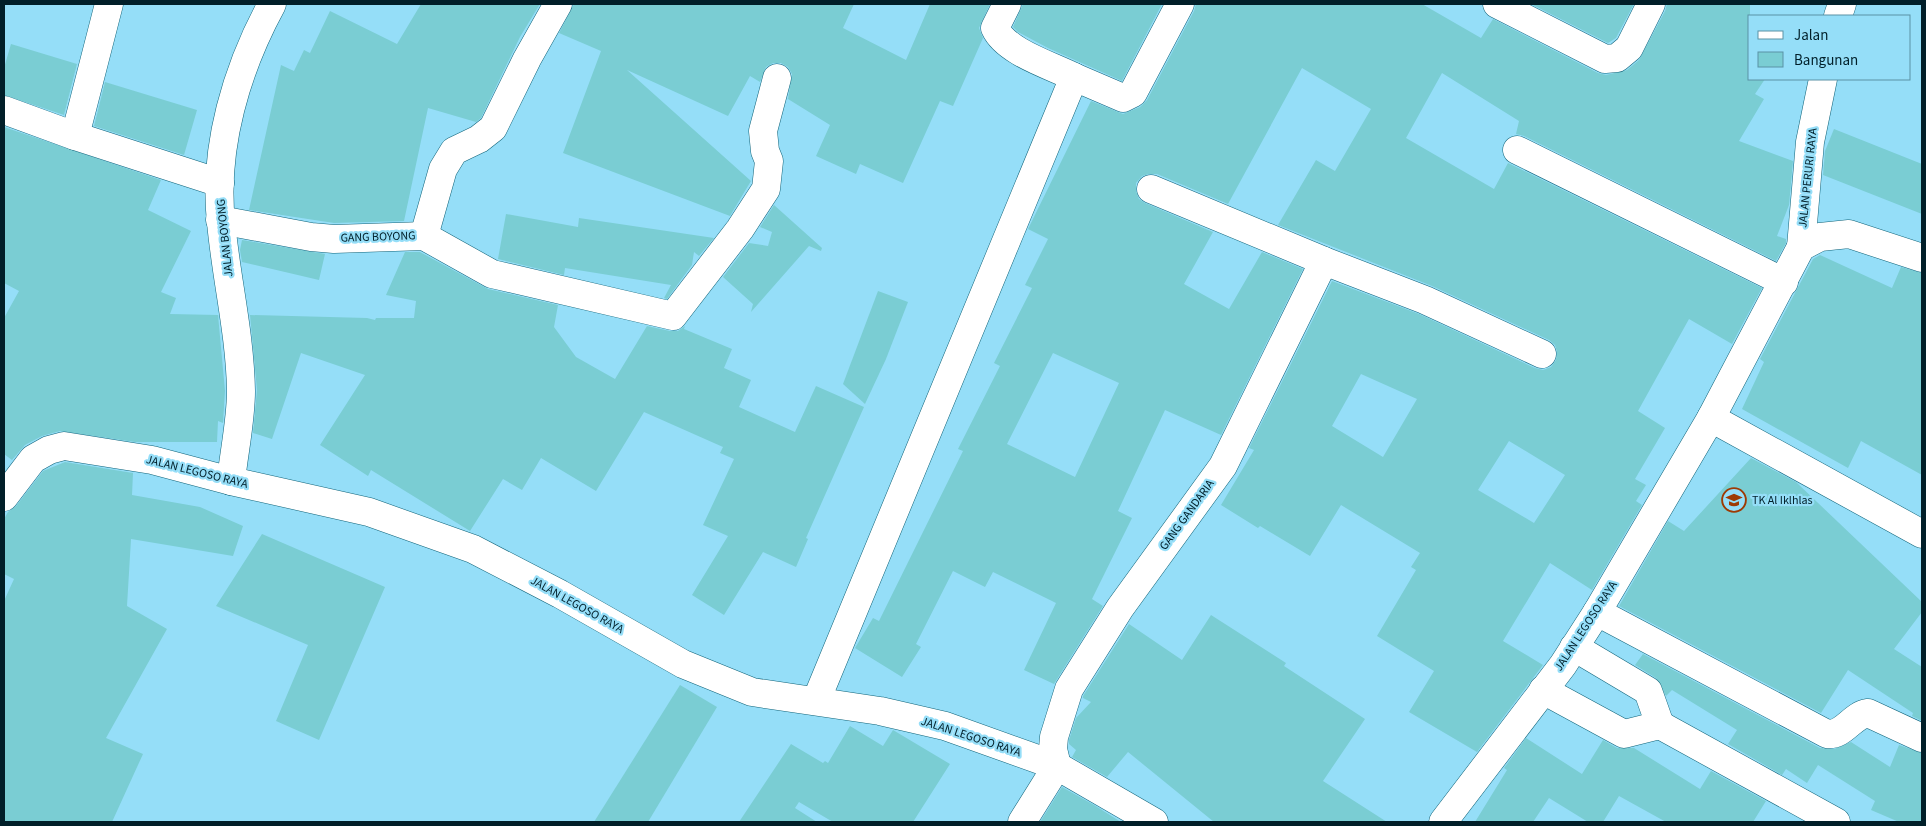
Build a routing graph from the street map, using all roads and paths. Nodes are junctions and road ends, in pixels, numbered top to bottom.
1 (109, 4) edge
2 (272, 4) edge
3 (558, 4) edge
4 (1007, 4) edge
5 (1180, 4) edge
6 (1497, 4) edge
7 (1651, 4) edge
8 (1074, 76) junction
9 (777, 78) dead end
10 (1822, 80) edge
11 (4, 110) edge
12 (75, 136) junction
13 (1517, 150) dead end
14 (220, 182) junction
15 (1151, 189) dead end
16 (220, 220) junction
17 (424, 236) junction
18 (1802, 247) junction
19 (1922, 258) edge
20 (1324, 260) junction
21 (1784, 282) junction
22 (1542, 354) dead end
23 (1711, 418) junction
24 (231, 481) junction
25 (4, 497) edge
26 (1922, 534) edge
27 (1597, 612) junction
28 (1574, 647) junction
29 (1543, 690) junction
30 (816, 701) junction
31 (1660, 725) junction
32 (1922, 738) edge
33 (1058, 766) junction
34 (1818, 818) edge
35 (1022, 822) edge
36 (1154, 822) edge
37 (1444, 822) edge

1 - 12 street
2 - 14 street, JALAN BOYONG
3 - 17 street
4 - 8 street
5 - 8 street
6 - 7 street
8 - 30 street
9 - 17 street, GANG BOYONG
10 - 18 street, JALAN PERURI RAYA
11 - 12 street
12 - 14 street
13 - 21 street
14 - 16 street, JALAN BOYONG
15 - 20 street
16 - 17 street, GANG BOYONG
16 - 24 street, JALAN BOYONG
18 - 19 street
18 - 21 street, JALAN LEGOSO RAYA
20 - 22 street
20 - 33 street, GANG GANDARIA
21 - 23 street, JALAN LEGOSO RAYA
23 - 26 street
23 - 27 street, JALAN LEGOSO RAYA
24 - 25 street, JALAN LEGOSO RAYA
24 - 30 street, JALAN LEGOSO RAYA
27 - 28 street, JALAN LEGOSO RAYA
27 - 32 street
28 - 29 street, JALAN LEGOSO RAYA
28 - 31 street
29 - 31 street
29 - 37 street, JALAN LEGOSO RAYA
30 - 33 street, JALAN LEGOSO RAYA
31 - 34 street
33 - 35 street
33 - 36 street, JALAN LEGOSO RAYA

